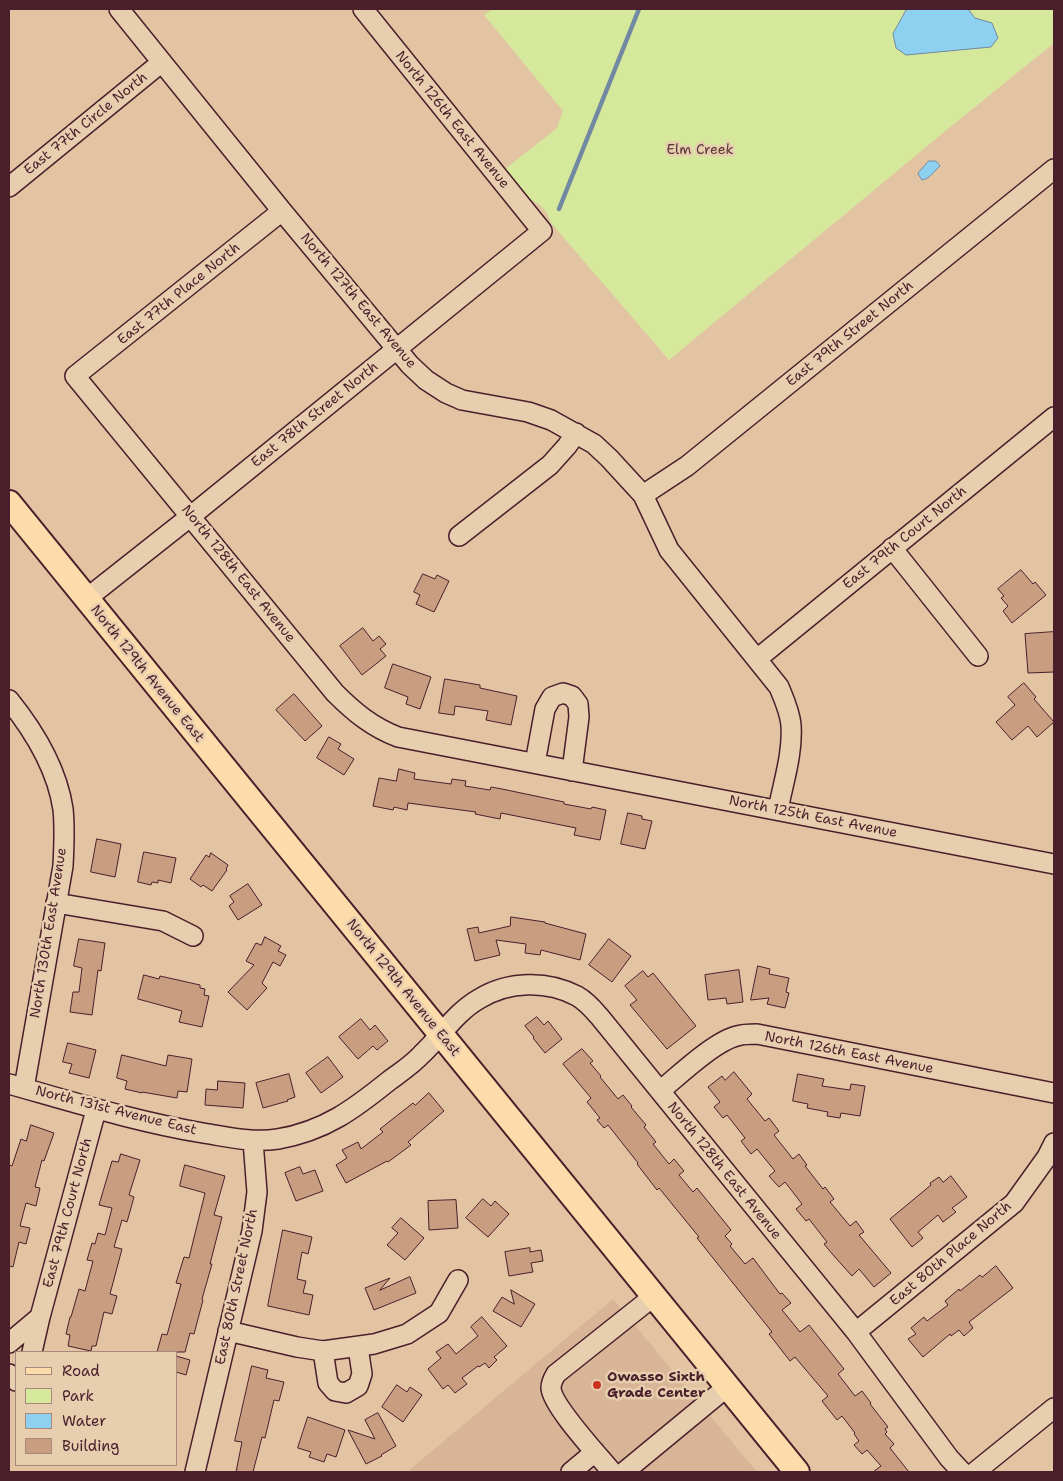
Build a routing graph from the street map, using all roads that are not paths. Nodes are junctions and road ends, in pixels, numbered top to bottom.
1 (119, 9) edge
2 (363, 9) edge
3 (162, 62) junction
4 (1054, 169) edge
5 (9, 187) edge
6 (282, 211) junction
7 (542, 231) joint
8 (396, 349) junction
9 (75, 376) joint
10 (1054, 417) edge
11 (576, 433) junction
12 (643, 495) junction
13 (9, 503) edge
14 (191, 516) junction
15 (459, 536) dead end
16 (892, 548) junction
17 (86, 599) junction
18 (978, 656) dead end
19 (757, 659) junction
20 (9, 700) edge
21 (422, 741) joint
22 (535, 763) junction
23 (572, 770) junction
24 (778, 810) junction
25 (1054, 864) edge
26 (56, 903) junction
27 (193, 936) dead end
28 (441, 1034) junction
29 (16, 1086) edge
30 (660, 1091) junction
31 (1054, 1093) edge
32 (96, 1110) junction
33 (253, 1141) junction
34 (1054, 1144) edge
35 (458, 1280) dead end
36 (654, 1296) junction
37 (40, 1317) junction
38 (228, 1331) junction
39 (856, 1332) junction
40 (9, 1344) edge
41 (358, 1347) junction
42 (324, 1350) junction
43 (32, 1351) edge
44 (727, 1387) junction
45 (1054, 1408) edge
46 (595, 1452) junction
47 (195, 1472) edge
48 (571, 1472) edge
49 (612, 1472) edge
50 (624, 1472) edge
51 (797, 1472) edge
52 (962, 1472) edge
53 (975, 1472) edge

1 - 3 street, North 127th East Avenue
2 - 7 street, North 126th East Avenue
3 - 5 street, East 77th Circle North
3 - 6 street, North 127th East Avenue
4 - 12 street, East 79th Street North
6 - 8 street, North 127th East Avenue
6 - 9 street, East 77th Place North
7 - 8 street, East 78th Street North
8 - 11 street, North 127th East Avenue
8 - 14 street, East 78th Street North
9 - 14 street, North 128th East Avenue
10 - 16 street, East 79th Court North
11 - 12 street, North 127th East Avenue
11 - 15 street
12 - 19 street, North 127th East Avenue
13 - 17 main road, North 129th Avenue East
14 - 17 street, East 78th Street North
14 - 21 street, North 128th East Avenue
16 - 18 street
16 - 19 street, East 79th Court North
17 - 28 main road, North 129th Avenue East
19 - 24 street, North 127th East Avenue
20 - 26 street, North 130th East Avenue
21 - 22 street, North 125th East Avenue
22 - 23 street, North 125th East Avenue
22 - 23 street
23 - 24 street, North 125th East Avenue
24 - 25 street, North 125th East Avenue
26 - 27 street
26 - 29 street, North 130th East Avenue
28 - 30 street, North 128th East Avenue
28 - 33 street
28 - 36 main road, North 129th Avenue East
29 - 32 street, North 131st Avenue East
30 - 31 street, North 126th East Avenue
30 - 39 street, North 128th East Avenue
32 - 33 street, North 131st Avenue East
32 - 37 street, East 79th Court North
33 - 38 street, East 80th Street North
34 - 39 street, East 80th Place North
35 - 41 street
36 - 44 main road, North 129th Avenue East
36 - 46 street
37 - 40 street
37 - 43 street, East 79th Court North
38 - 42 street
38 - 47 street, East 80th Street North
39 - 52 street, North 128th East Avenue
41 - 42 street
41 - 42 street
44 - 50 street
44 - 51 main road, North 129th Avenue East
45 - 53 street
46 - 48 street
46 - 49 street

